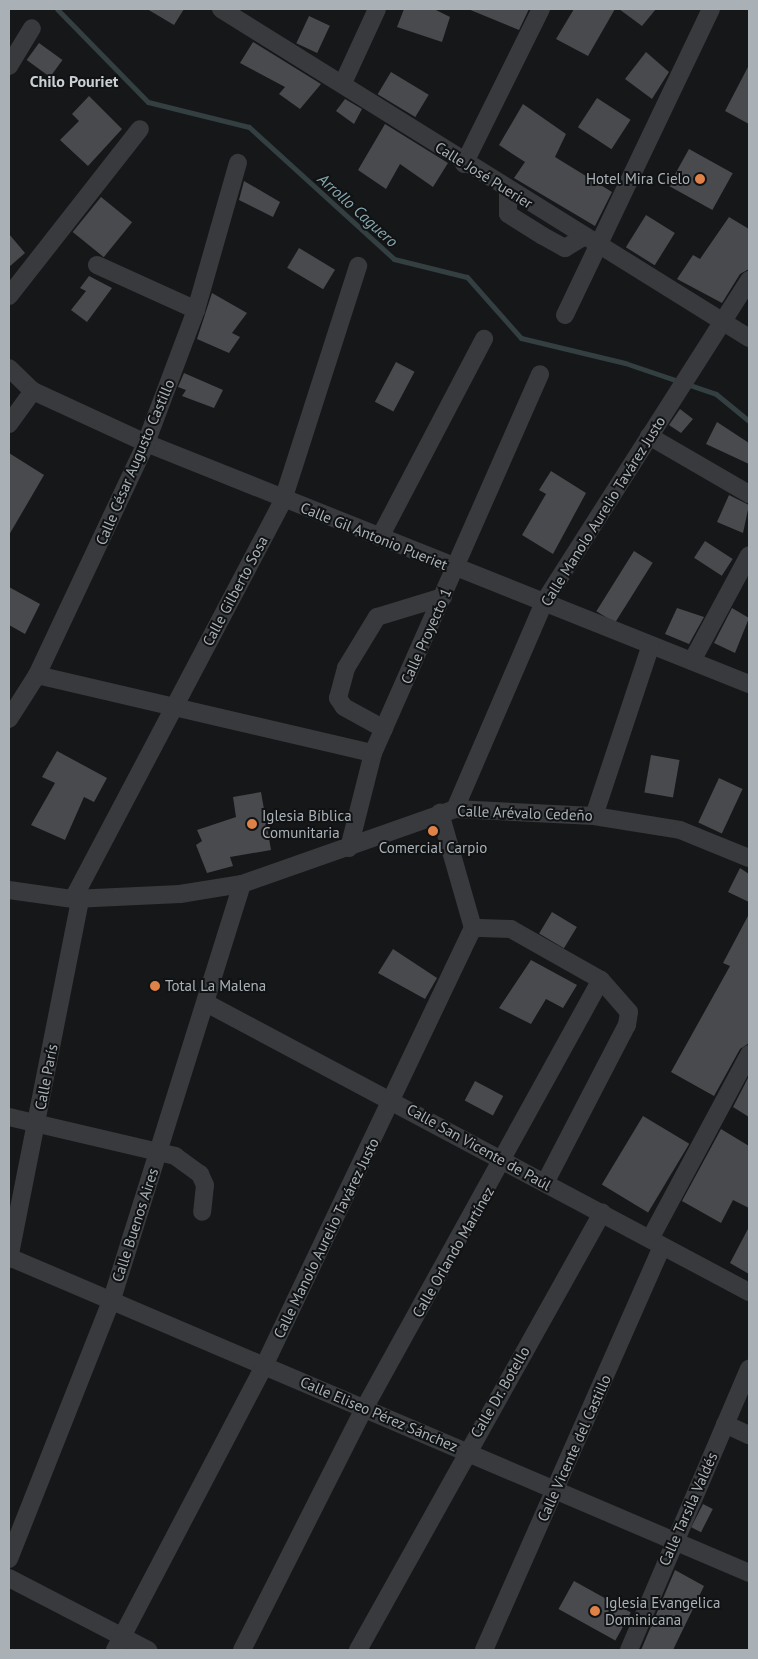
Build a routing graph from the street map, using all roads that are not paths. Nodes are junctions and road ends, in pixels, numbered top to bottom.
1 (221, 9) edge
2 (377, 9) edge
3 (541, 9) edge
4 (711, 9) edge
5 (32, 28) dead end
6 (9, 66) edge
7 (343, 83) junction
8 (140, 130) dead end
9 (238, 163) dead end
10 (464, 164) junction
11 (592, 240) junction
12 (97, 265) dead end
13 (358, 266) dead end
14 (749, 280) edge
15 (9, 296) edge
16 (196, 310) junction
17 (565, 315) dead end
18 (726, 321) junction
19 (749, 338) edge
20 (484, 339) dead end
21 (9, 368) edge
22 (540, 374) dead end
23 (33, 391) junction
24 (9, 424) edge
25 (649, 436) junction
26 (146, 443) junction
27 (749, 494) edge
28 (282, 500) junction
29 (380, 537) junction
30 (749, 556) edge
31 (456, 568) junction
32 (443, 597) junction
33 (544, 602) junction
34 (651, 645) junction
35 (692, 661) junction
36 (37, 675) junction
37 (749, 684) edge
38 (172, 704) junction
39 (9, 719) edge
40 (384, 729) junction
41 (373, 752) junction
42 (447, 811) junction
43 (594, 816) junction
44 (349, 848) junction
45 (749, 858) edge
46 (242, 884) junction
47 (9, 890) edge
48 (77, 897) junction
49 (473, 928) junction
50 (601, 980) junction
51 (208, 1004) junction
52 (749, 1054) edge
53 (393, 1100) junction
54 (9, 1117) edge
55 (37, 1124) junction
56 (159, 1150) junction
57 (505, 1161) junction
58 (545, 1183) junction
59 (202, 1212) dead end
60 (602, 1213) junction
61 (656, 1242) junction
62 (9, 1258) edge
63 (749, 1292) edge
64 (112, 1299) junction
65 (264, 1366) junction
66 (749, 1369) edge
67 (365, 1407) junction
68 (725, 1424) junction
69 (749, 1435) edge
70 (466, 1451) junction
71 (557, 1488) junction
72 (673, 1540) junction
73 (9, 1559) edge
74 (749, 1573) edge
75 (9, 1578) edge
76 (118, 1644) edge
77 (148, 1650) edge
78 (242, 1650) edge
79 (358, 1650) edge
80 (484, 1650) edge
81 (629, 1650) edge

1 - 7 street, Calle José Puerier
2 - 7 street
3 - 10 street
4 - 11 street
5 - 6 street
7 - 10 street, Calle José Puerier
8 - 15 street
9 - 16 street, Calle César Augusto Castillo
10 - 11 street, Calle José Puerier
11 - 17 street
11 - 18 street, Calle José Puerier
12 - 16 street
13 - 28 street, Calle Gilberto Sosa
14 - 18 street, Calle Manolo Aurelio Tavárez Justo
16 - 26 street, Calle César Augusto Castillo
18 - 19 street, Calle José Puerier
18 - 25 street, Calle Manolo Aurelio Tavárez Justo
20 - 29 street
21 - 23 street, Calle Gil Antonio Pueriet
22 - 31 street, Calle Proyecto 1
23 - 24 street
23 - 26 street, Calle Gil Antonio Pueriet
25 - 27 street
25 - 33 street, Calle Manolo Aurelio Tavárez Justo
26 - 28 street, Calle Gil Antonio Pueriet
26 - 36 street, Calle César Augusto Castillo
28 - 29 street, Calle Gil Antonio Pueriet
28 - 38 street, Calle Gilberto Sosa
29 - 31 street, Calle Gil Antonio Pueriet
30 - 35 street
31 - 32 street, Calle Proyecto 1
31 - 33 street, Calle Gil Antonio Pueriet
32 - 40 street, Calle Proyecto 1
32 - 40 street
33 - 34 street, Calle Gil Antonio Pueriet
33 - 42 street, Calle Manolo Aurelio Tavárez Justo
34 - 35 street, Calle Gil Antonio Pueriet
34 - 43 street
35 - 37 street, Calle Gil Antonio Pueriet
36 - 38 street
36 - 39 street, Calle César Augusto Castillo
38 - 41 street
38 - 48 street, Calle Gilberto Sosa
40 - 41 street, Calle Proyecto 1
41 - 44 street, Calle Proyecto 1
42 - 43 street, Calle Arévalo Cedeño
42 - 44 street, Calle Arévalo Cedeño
42 - 49 street
43 - 45 street, Calle Arévalo Cedeño
44 - 46 street, Calle Arévalo Cedeño
46 - 48 street, Calle Arévalo Cedeño
46 - 51 street, Calle Buenos Aires
47 - 48 street, Calle Arévalo Cedeño
48 - 55 street, Calle París
49 - 50 street
49 - 53 street, Calle Manolo Aurelio Tavárez Justo
50 - 57 street, Calle Orlando Martínez
50 - 58 street
51 - 53 street, Calle San Vicente de Paúl
51 - 56 street, Calle Buenos Aires
52 - 61 street, Calle Vicente del Castillo
53 - 57 street, Calle San Vicente de Paúl
53 - 65 street, Calle Manolo Aurelio Tavárez Justo
54 - 55 street
55 - 56 street
55 - 62 street, Calle París
56 - 59 street
56 - 64 street, Calle Buenos Aires
57 - 58 street, Calle San Vicente de Paúl
57 - 67 street, Calle Orlando Martínez
58 - 60 street, Calle San Vicente de Paúl
60 - 61 street, Calle San Vicente de Paúl
60 - 70 street, Calle Dr. Botello
61 - 63 street, Calle San Vicente de Paúl
61 - 71 street, Calle Vicente del Castillo
62 - 64 street, Calle Eliseo Pérez Sánchez
64 - 65 street, Calle Eliseo Pérez Sánchez
64 - 73 street, Calle Buenos Aires
65 - 67 street, Calle Eliseo Pérez Sánchez
65 - 76 street, Calle Manolo Aurelio Tavárez Justo
66 - 68 street, Calle Tarsila Valdés
67 - 70 street, Calle Eliseo Pérez Sánchez
67 - 78 street, Calle Orlando Martínez
68 - 69 street
68 - 72 street, Calle Tarsila Valdés
70 - 71 street, Calle Eliseo Pérez Sánchez
70 - 79 street, Calle Dr. Botello
71 - 72 street, Calle Eliseo Pérez Sánchez
71 - 80 street, Calle Vicente del Castillo
72 - 74 street, Calle Eliseo Pérez Sánchez
72 - 81 street, Calle Tarsila Valdés
75 - 76 street
76 - 77 street

